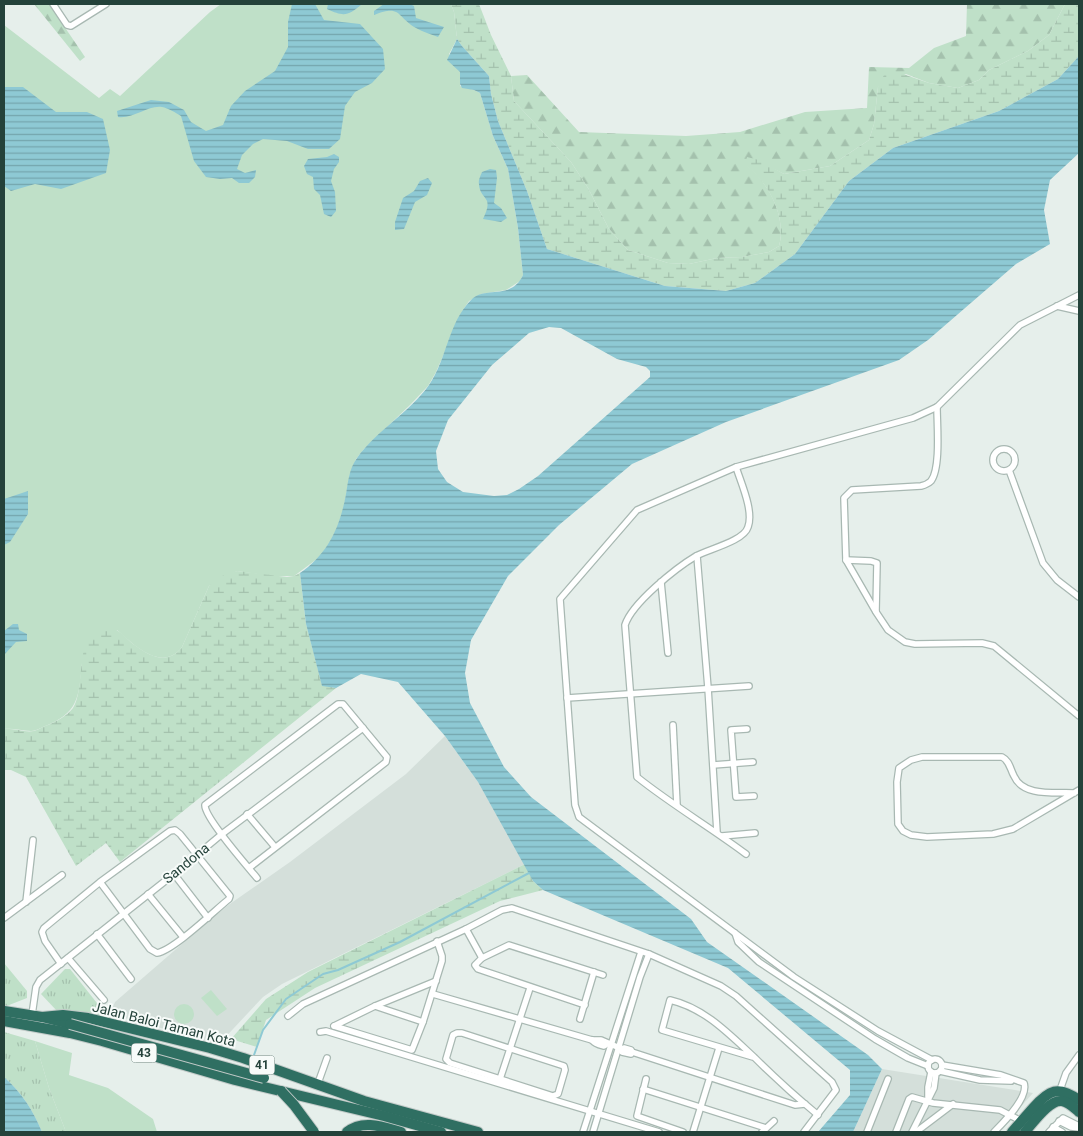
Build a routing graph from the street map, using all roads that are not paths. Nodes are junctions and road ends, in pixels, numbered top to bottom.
1 (53, 4) edge
2 (106, 4) edge
3 (1079, 295) edge
4 (1057, 306) junction
5 (1079, 310) edge
6 (937, 407) junction
7 (736, 467) junction
8 (1009, 470) dead end
9 (697, 556) junction
10 (846, 560) junction
11 (661, 582) junction
12 (1079, 597) edge
13 (876, 612) junction
14 (668, 654) dead end
15 (750, 686) dead end
16 (708, 688) junction
17 (632, 693) junction
18 (567, 698) junction
19 (1079, 716) edge
20 (673, 724) dead end
21 (363, 728) junction
22 (747, 729) dead end
23 (753, 762) dead end
24 (733, 763) junction
25 (713, 765) junction
26 (1077, 792) edge
27 (754, 796) dead end
28 (678, 805) junction
29 (248, 814) junction
30 (755, 833) dead end
31 (222, 834) junction
32 (719, 834) junction
33 (33, 840) dead end
34 (275, 847) junction
35 (197, 854) junction
36 (746, 854) dead end
37 (249, 868) junction
38 (174, 874) junction
39 (62, 875) dead end
40 (257, 878) dead end
41 (100, 882) junction
42 (148, 894) junction
43 (26, 902) junction
44 (123, 914) junction
45 (4, 918) edge
46 (208, 918) junction
47 (466, 929) junction
48 (735, 933) junction
49 (97, 934) junction
50 (183, 937) junction
51 (438, 941) junction
52 (641, 952) junction
53 (649, 954) junction
54 (68, 958) junction
55 (482, 958) junction
56 (61, 964) junction
57 (594, 972) junction
58 (603, 975) dead end
59 (131, 979) dead end
60 (436, 980) junction
61 (530, 988) junction
62 (433, 994) junction
63 (625, 999) junction
64 (104, 1000) dead end
65 (632, 1002) junction
66 (585, 1005) junction
67 (375, 1006) junction
68 (4, 1011) edge
69 (37, 1016) junction
70 (288, 1016) dead end
71 (580, 1018) dead end
72 (520, 1020) junction
73 (4, 1021) edge
74 (423, 1022) junction
75 (320, 1032) dead end
76 (609, 1045) junction
77 (719, 1048) junction
78 (510, 1049) junction
79 (620, 1049) junction
80 (1079, 1055) edge
81 (754, 1057) junction
82 (243, 1058) junction
83 (326, 1058) dead end
84 (930, 1063) junction
85 (937, 1070) junction
86 (710, 1077) junction
87 (500, 1079) junction
88 (646, 1079) dead end
89 (888, 1079) dead end
90 (235, 1080) junction
91 (317, 1086) junction
92 (643, 1089) junction
93 (282, 1092) joint
94 (1066, 1096) junction
95 (1079, 1100) edge
96 (928, 1101) junction
97 (805, 1104) junction
98 (953, 1104) junction
99 (701, 1107) junction
100 (590, 1112) junction
101 (1079, 1112) edge
102 (597, 1114) junction
103 (818, 1115) junction
104 (1010, 1115) junction
105 (774, 1121) dead end
106 (1022, 1122) junction
107 (1079, 1127) edge
108 (764, 1130) edge
109 (1051, 1130) edge
110 (314, 1132) edge
111 (347, 1132) edge
112 (401, 1132) edge
113 (441, 1132) edge
114 (478, 1132) edge
115 (583, 1132) edge
116 (593, 1132) edge
117 (660, 1132) edge
118 (683, 1132) edge
119 (693, 1132) edge
120 (804, 1132) edge
121 (867, 1132) edge
122 (896, 1132) edge
123 (912, 1132) edge
124 (916, 1132) edge
125 (994, 1132) edge
126 (1012, 1132) edge
127 (1025, 1132) edge
128 (1062, 1132) edge

1 - 2 street
3 - 4 street
4 - 5 street
4 - 6 street
6 - 7 street
6 - 10 street
7 - 9 street
7 - 18 street
8 - 12 street
9 - 11 street
9 - 16 street
10 - 13 street
10 - 13 street
11 - 14 street
11 - 17 street
13 - 19 street
15 - 16 street
16 - 17 street
16 - 25 street
17 - 18 street
17 - 28 street
18 - 48 street
20 - 28 street
21 - 29 street, Sandona
21 - 31 street
21 - 34 street
22 - 24 street
23 - 24 street
24 - 25 street
24 - 27 street
25 - 32 street
26 - 26 street
28 - 32 street
29 - 31 street, Sandona
29 - 34 street
30 - 32 street
31 - 35 street, Sandona
31 - 37 street
32 - 36 street
33 - 43 street
34 - 37 street
35 - 38 street, Sandona
35 - 41 street
35 - 46 street
37 - 40 street
38 - 42 street, Sandona
38 - 46 street
39 - 43 street
41 - 44 street
41 - 56 street
42 - 44 street, Sandona
42 - 50 street
43 - 45 street
44 - 49 street, Sandona
44 - 50 street
46 - 50 street
47 - 51 street
47 - 52 street
47 - 55 street
48 - 84 street
48 - 84 street
49 - 54 street, Sandona
49 - 59 street
51 - 60 street
51 - 70 street
52 - 53 street
52 - 63 street
53 - 65 street
53 - 103 street
54 - 56 street, Sandona
54 - 64 street
55 - 57 street
55 - 61 street
56 - 69 street, Sandona
57 - 58 street
57 - 66 street
60 - 62 street
60 - 67 street
61 - 66 street
61 - 72 street
62 - 72 street
62 - 74 street
63 - 65 street
63 - 76 street
65 - 79 street
66 - 71 street
67 - 74 street
67 - 74 street
68 - 69 highway, 43
69 - 82 highway, Jalan Baloi Taman Kota / 41
69 - 110 highway, 43, bridge
72 - 76 street
72 - 78 street
73 - 90 highway, 43
75 - 100 street
76 - 79 street
76 - 100 street
77 - 81 street
77 - 81 street
77 - 86 street
78 - 87 street
78 - 87 street
78 - 87 street
79 - 86 street
79 - 102 street
80 - 94 street
81 - 97 street
82 - 90 highway
82 - 91 highway, Jalan Baloi Taman Kota / 41
83 - 91 street
84 - 85 street
84 - 85 street
85 - 96 street
85 - 104 street
86 - 97 street
86 - 99 street
88 - 92 street
89 - 121 street
90 - 93 highway, 43
91 - 114 highway, Jalan Baloi Taman Kota / 41
92 - 99 street
92 - 118 street
93 - 113 highway, 41
94 - 95 highway
94 - 101 highway
94 - 106 highway
94 - 127 highway
96 - 98 street
96 - 122 street
96 - 123 street
97 - 103 street
98 - 104 street
98 - 124 street
99 - 108 street
99 - 119 street
100 - 102 street
100 - 115 street
102 - 116 street
102 - 117 street
103 - 120 street
104 - 106 street
104 - 125 street
105 - 108 street
106 - 126 highway
107 - 109 street
109 - 128 street
111 - 112 highway

